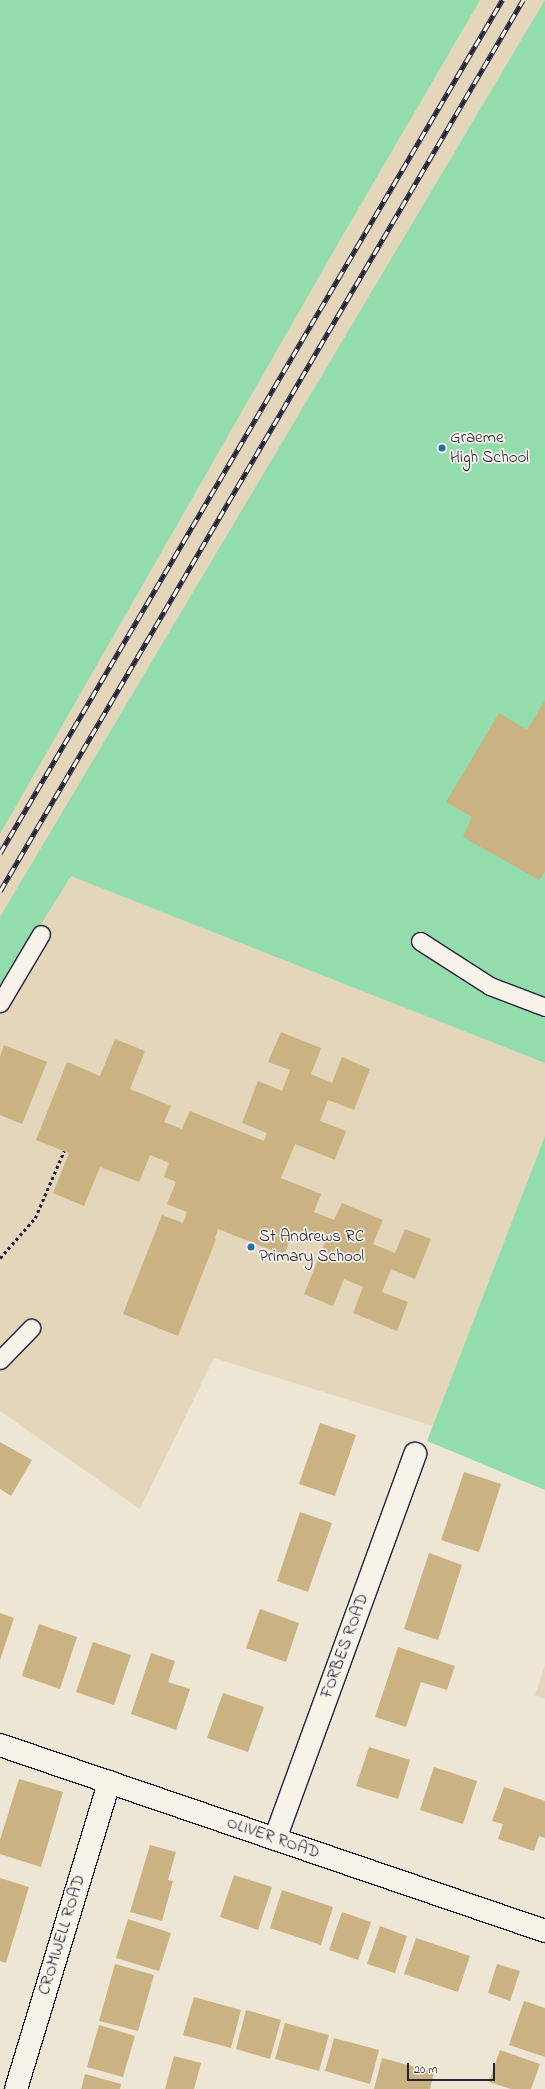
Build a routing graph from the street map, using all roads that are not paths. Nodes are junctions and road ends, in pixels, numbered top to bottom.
1 (41, 934) dead end
2 (420, 941) dead end
3 (0, 1003) edge
4 (545, 1007) edge
5 (31, 1328) dead end
6 (0, 1360) edge
7 (415, 1454) dead end
8 (0, 1745) edge
9 (109, 1782) junction
10 (275, 1839) junction
11 (545, 1931) edge
12 (16, 2089) edge

1 - 3 lane
2 - 4 lane
5 - 6 lane
7 - 10 street, FORBES ROAD
8 - 9 street, OLIVER ROAD
9 - 10 street, OLIVER ROAD
9 - 12 street, CROMWELL ROAD
10 - 11 street, OLIVER ROAD

